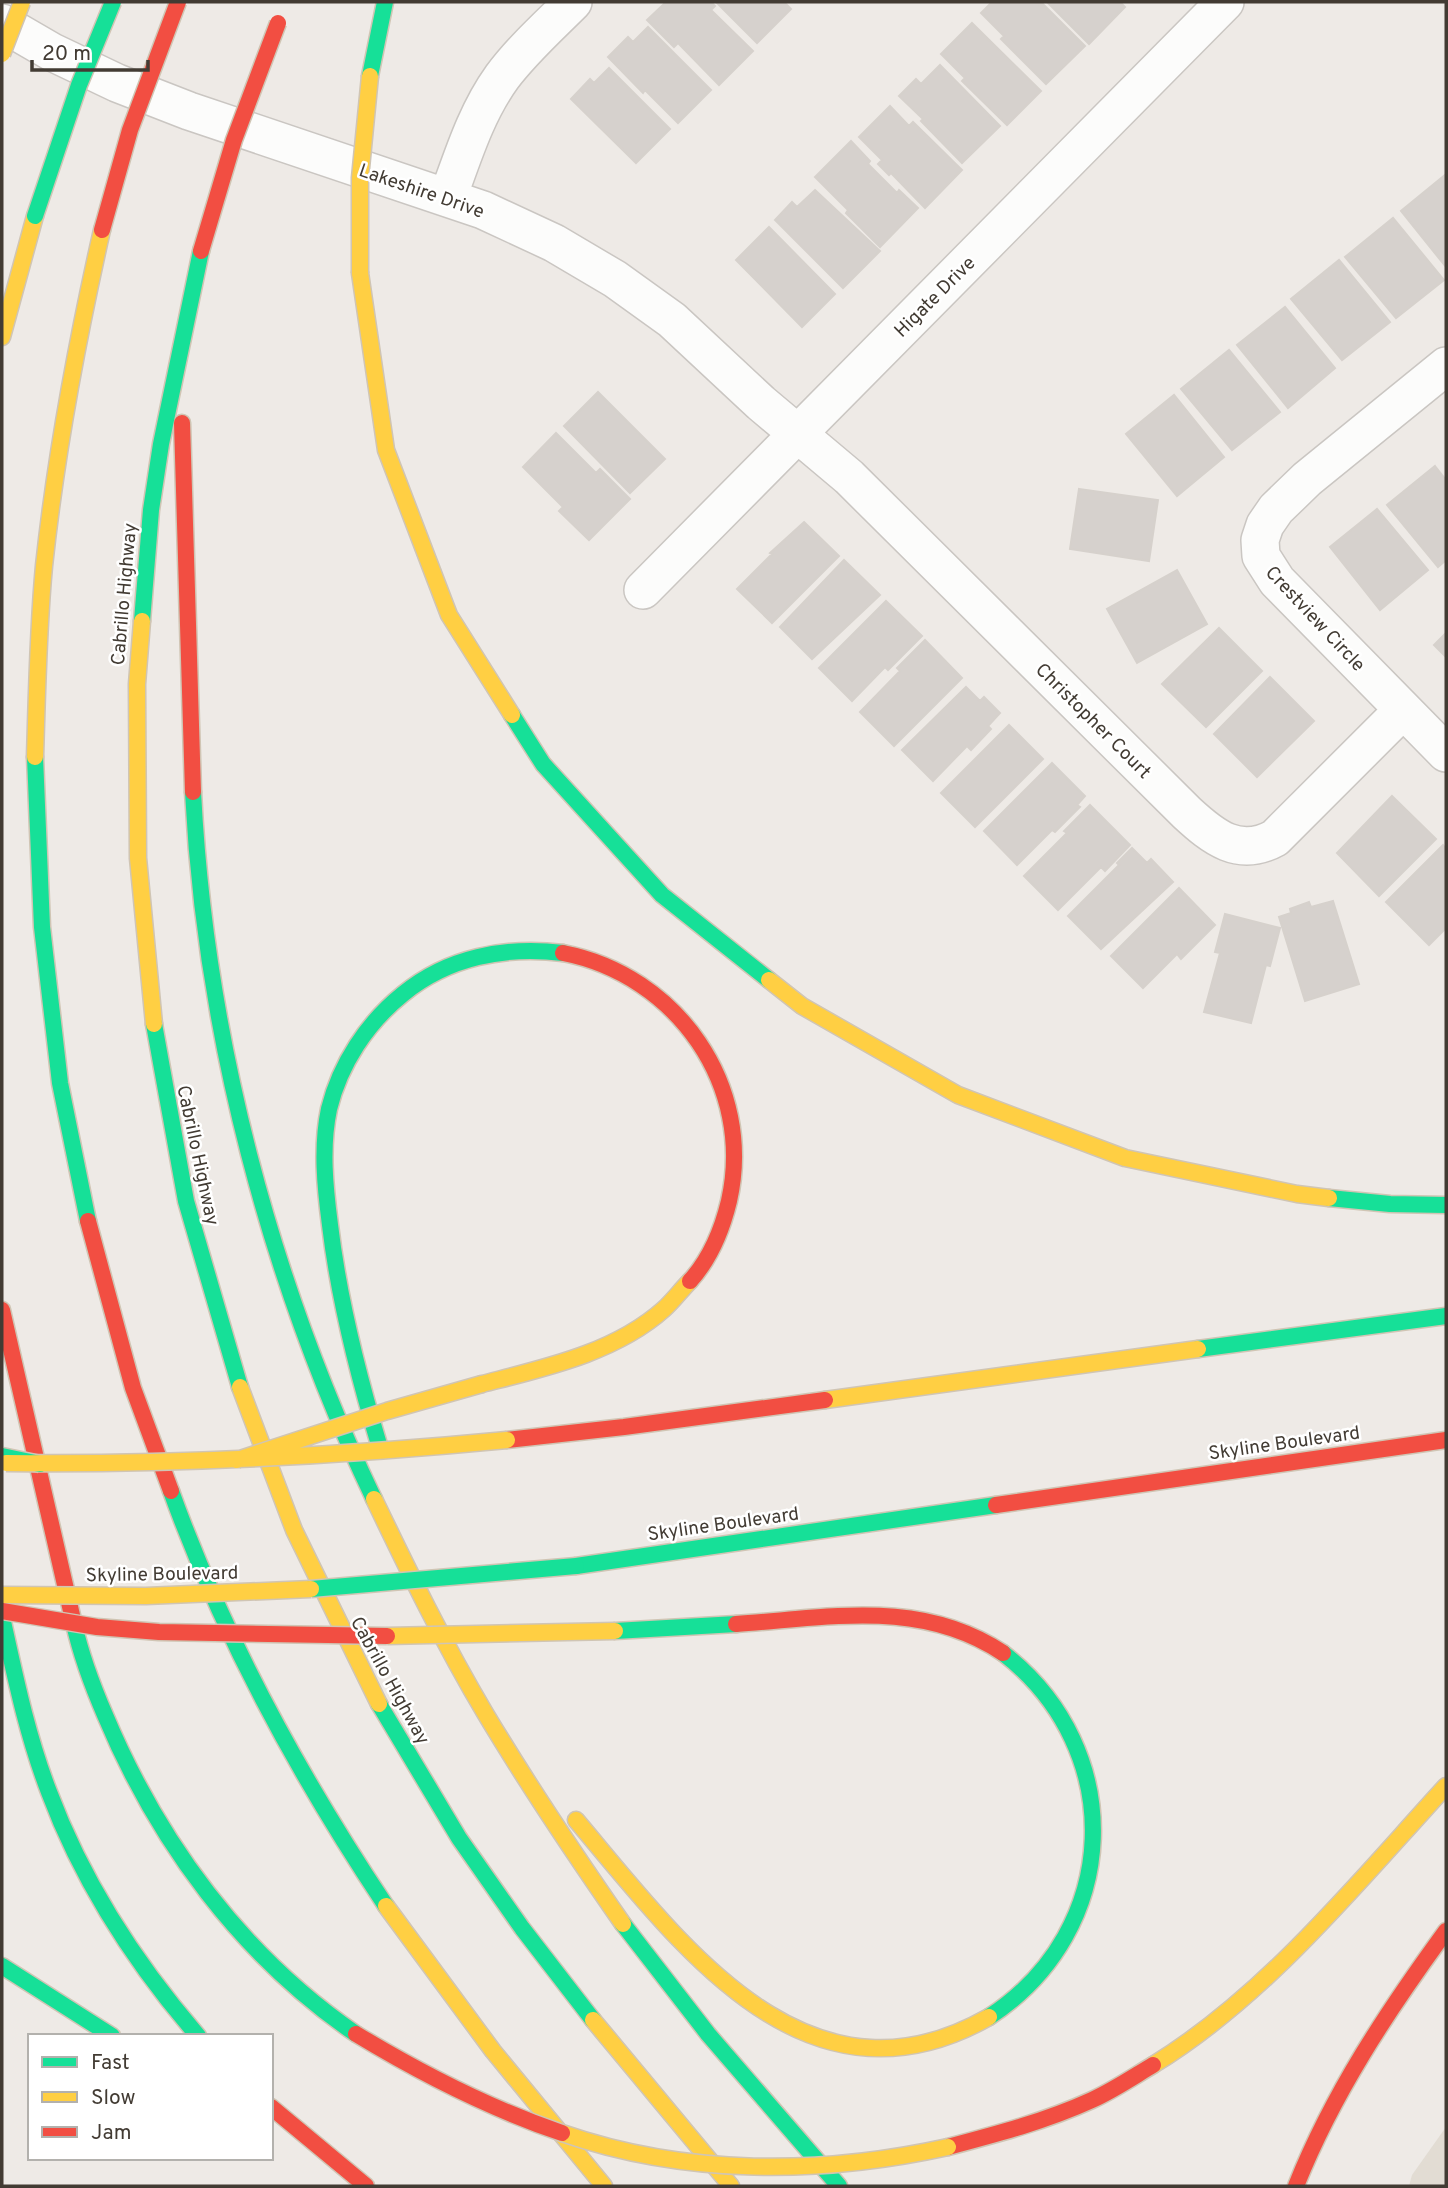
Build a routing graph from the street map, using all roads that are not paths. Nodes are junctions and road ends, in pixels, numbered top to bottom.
1 (22, 2) edge
2 (113, 2) edge
3 (178, 2) edge
4 (385, 2) edge
5 (573, 2) edge
6 (1225, 2) edge
7 (280, 18) dead end
8 (2, 23) edge
9 (2, 54) edge
10 (448, 197) junction
11 (2, 337) edge
12 (180, 344) junction
13 (1446, 366) edge
14 (797, 434) junction
15 (643, 590) dead end
16 (1403, 709) junction
17 (1446, 753) edge
18 (1446, 1205) edge
19 (2, 1310) edge
20 (1446, 1316) edge
21 (1446, 1440) edge
22 (2, 1456) edge
23 (237, 1460) junction
24 (2, 1463) edge
25 (40, 1464) junction
26 (384, 1464) dead end
27 (400, 1515) dead end
28 (2, 1595) edge
29 (2, 1611) edge
30 (2, 1617) edge
31 (431, 1618) junction
32 (484, 1711) junction
33 (1446, 1786) edge
34 (552, 1791) dead end
35 (570, 1812) dead end
36 (1446, 1931) edge
37 (2, 1966) edge
38 (109, 2034) edge
39 (196, 2034) edge
40 (273, 2109) edge
41 (366, 2186) edge
42 (604, 2186) edge
43 (732, 2186) edge
44 (839, 2186) edge
45 (1296, 2186) edge

1 - 9 main road, bridge
2 - 11 main road, bridge
3 - 42 main road, bridge
4 - 18 main road, bridge
5 - 10 street
6 - 14 street, Higate Drive
7 - 12 main road, Cabrillo Highway, bridge
8 - 10 street, Lakeshire Drive
10 - 14 street, Lakeshire Drive
12 - 31 main road
12 - 43 main road, Cabrillo Highway
13 - 16 street, Crestview Circle
14 - 15 street, Higate Drive
14 - 16 street, Christopher Court
16 - 17 street, Crestview Circle
19 - 33 main road, bridge
20 - 23 main road, bridge
21 - 28 main road, Skyline Boulevard, bridge
22 - 25 main road, bridge
23 - 25 main road, bridge
23 - 26 main road, bridge
24 - 25 main road, bridge
27 - 31 main road
29 - 35 main road, bridge
30 - 39 main road
31 - 32 main road
32 - 34 main road
32 - 44 main road
36 - 45 main road
37 - 38 main road
40 - 41 main road

